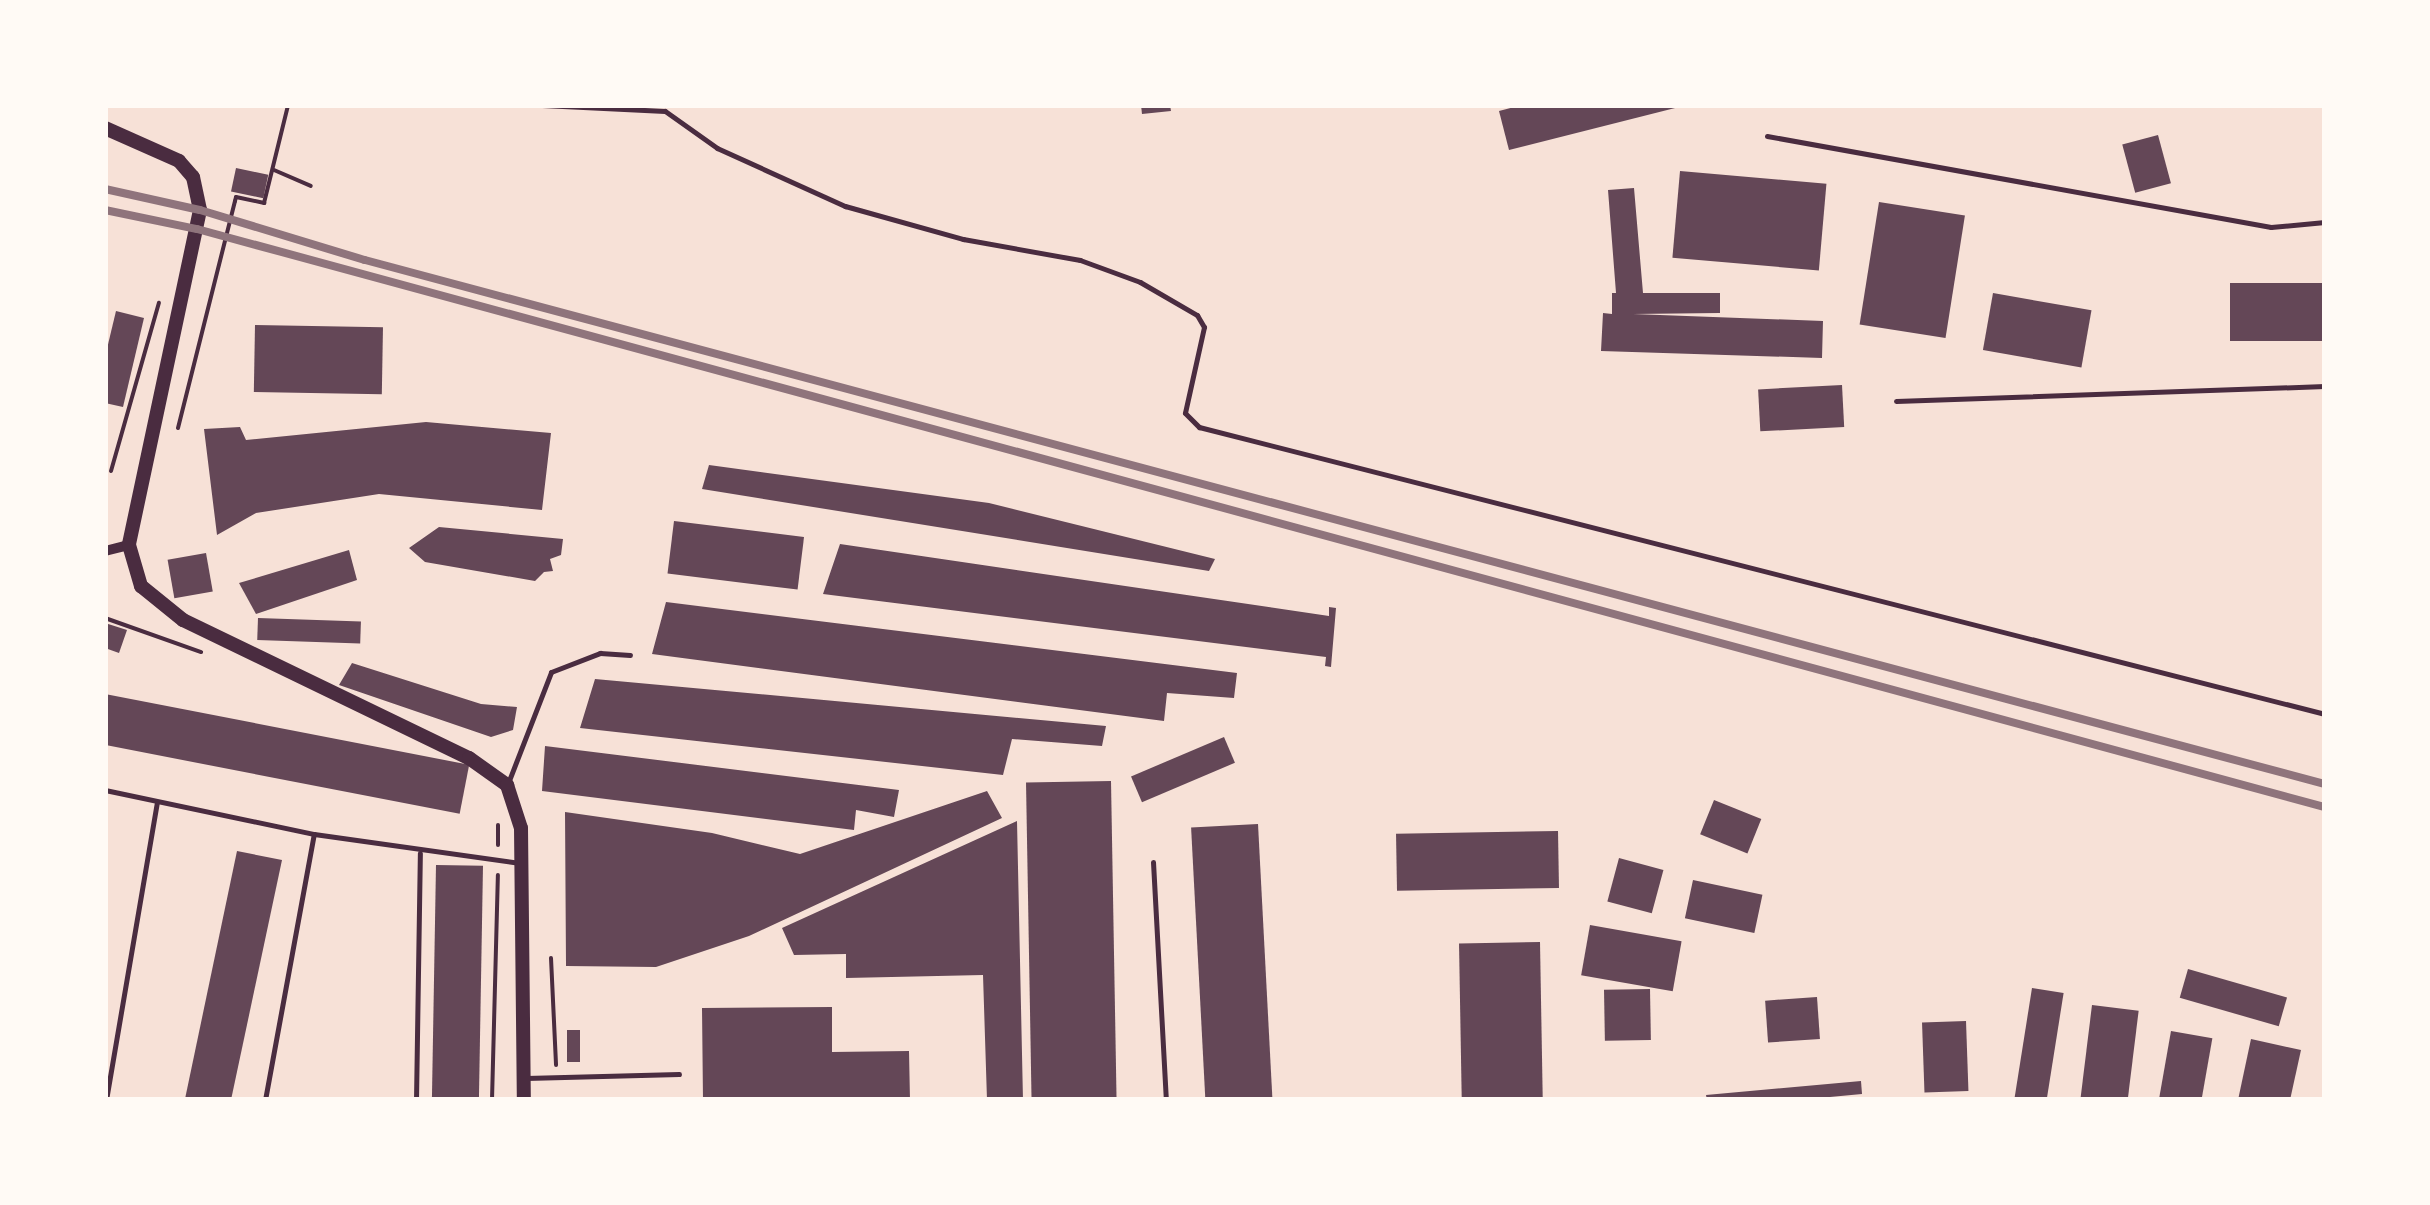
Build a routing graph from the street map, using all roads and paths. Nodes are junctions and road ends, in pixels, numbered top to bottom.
1 (288, 105) edge
2 (542, 105) edge
3 (105, 128) edge
4 (1767, 136) dead end
5 (274, 170) junction
6 (311, 186) dead end
7 (2325, 222) edge
8 (162, 289) dead end
9 (2325, 386) edge
10 (1896, 401) dead end
11 (178, 428) dead end
12 (110, 471) dead end
13 (129, 546) junction
14 (105, 551) edge
15 (105, 618) edge
16 (630, 655) dead end
17 (209, 656) dead end
18 (2325, 714) edge
19 (507, 786) junction
20 (105, 790) edge
21 (157, 803) junction
22 (498, 814) dead end
23 (314, 834) junction
24 (420, 853) junction
25 (498, 860) junction
26 (1153, 862) dead end
27 (522, 864) junction
28 (552, 958) dead end
29 (678, 1074) dead end
30 (523, 1078) junction
31 (556, 1080) junction
32 (106, 1100) edge
33 (266, 1100) edge
34 (416, 1100) edge
35 (492, 1100) edge
36 (524, 1100) edge
37 (1166, 1100) edge

1 - 5 path
2 - 18 lane
3 - 13 main road
4 - 7 lane
5 - 6 path
5 - 11 path
8 - 12 path
9 - 10 lane
13 - 14 street
13 - 19 main road
15 - 17 path
16 - 19 lane
19 - 27 main road
20 - 21 lane
21 - 23 lane
21 - 32 lane
22 - 25 path
23 - 24 lane
23 - 33 lane
24 - 25 lane
24 - 34 lane
25 - 27 lane
25 - 35 path
26 - 37 lane
27 - 30 main road
28 - 31 path
29 - 31 lane
30 - 31 lane
30 - 36 main road

